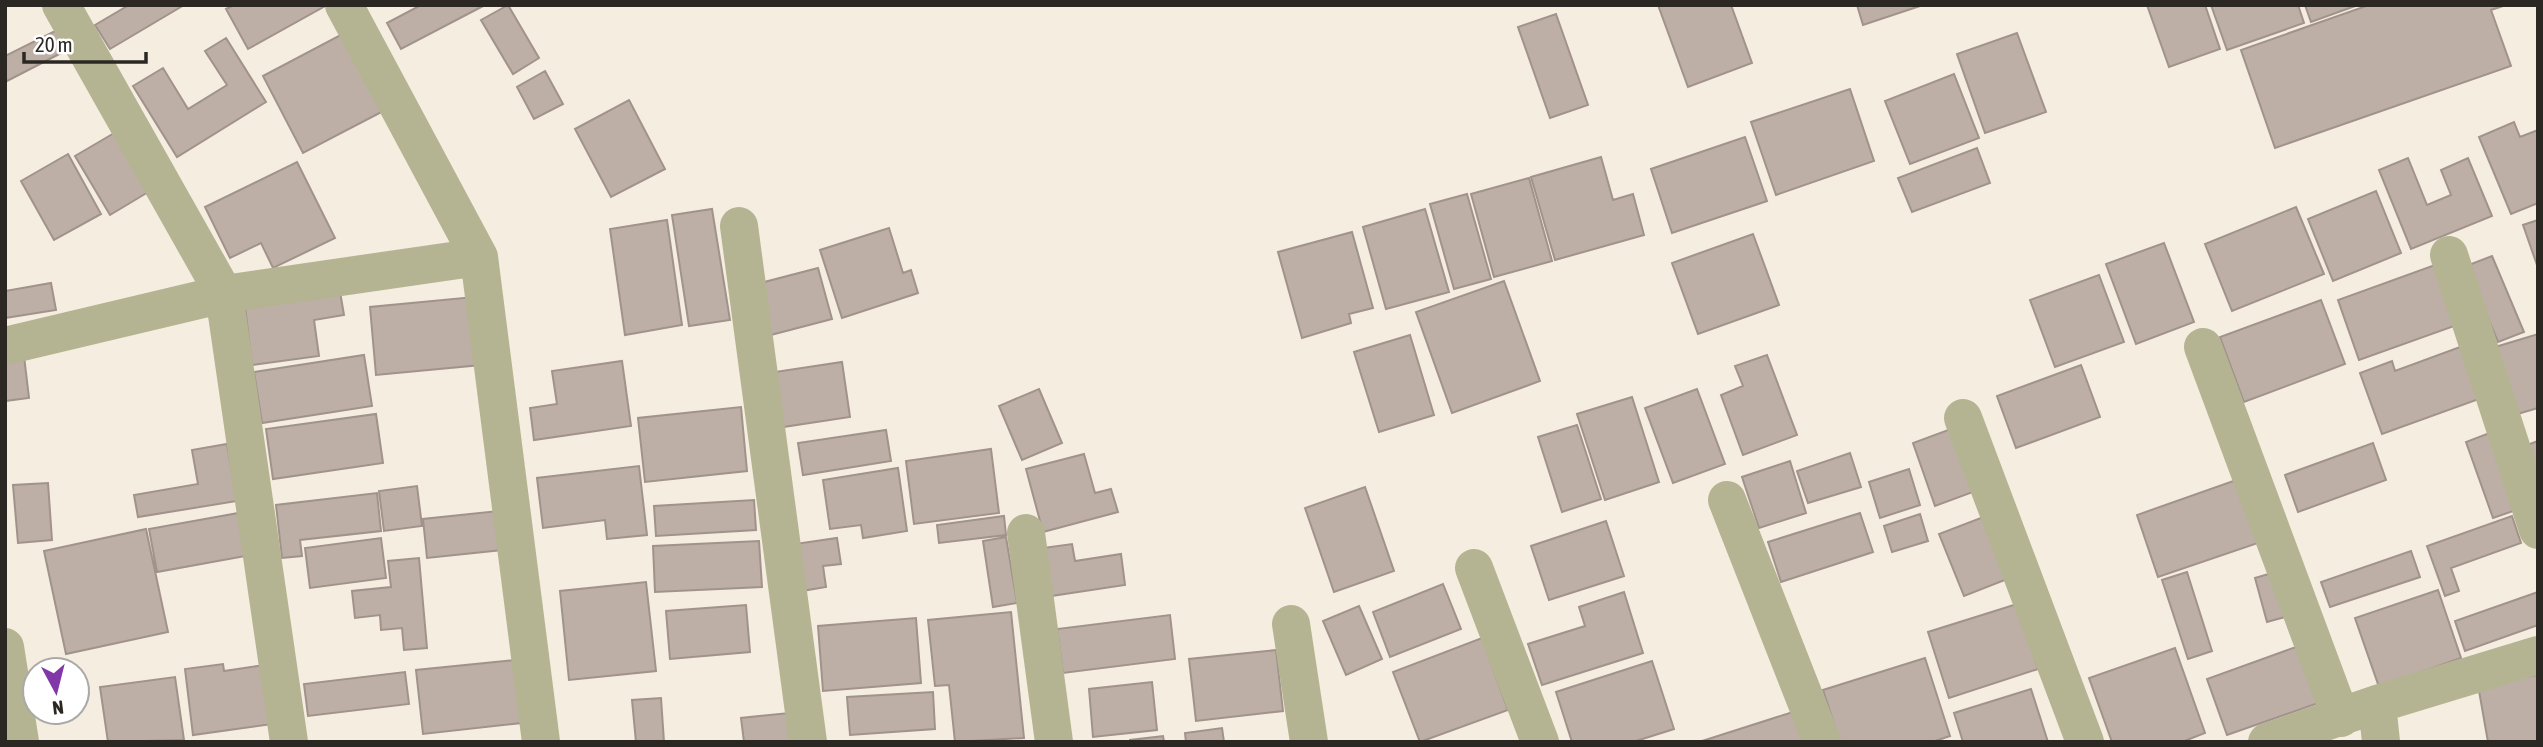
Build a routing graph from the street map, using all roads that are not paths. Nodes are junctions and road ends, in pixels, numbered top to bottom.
1 (61, 5) edge
2 (344, 5) edge
3 (739, 226) dead end
4 (2449, 256) dead end
5 (479, 257) junction
6 (224, 294) junction
7 (5, 346) edge
8 (2203, 347) dead end
9 (1963, 418) dead end
10 (1727, 500) dead end
11 (2538, 530) edge
12 (1026, 533) dead end
13 (1474, 568) dead end
14 (1291, 624) dead end
15 (5, 647) edge
16 (2538, 655) edge
17 (2377, 704) junction
18 (2341, 718) junction
19 (14, 722) edge
20 (289, 742) edge
21 (541, 742) edge
22 (808, 742) edge
23 (1054, 742) edge
24 (1309, 742) edge
25 (1540, 742) edge
26 (1822, 742) edge
27 (2085, 742) edge
28 (2267, 742) edge
29 (2381, 742) edge

1 - 6 street
2 - 5 street
3 - 22 street
4 - 11 street
5 - 6 street
5 - 21 street
6 - 7 street
6 - 20 street
8 - 18 street
9 - 27 street
10 - 26 street
12 - 23 street
13 - 25 street
14 - 24 street
15 - 19 street
16 - 17 street
17 - 18 street
17 - 29 street
18 - 28 street

